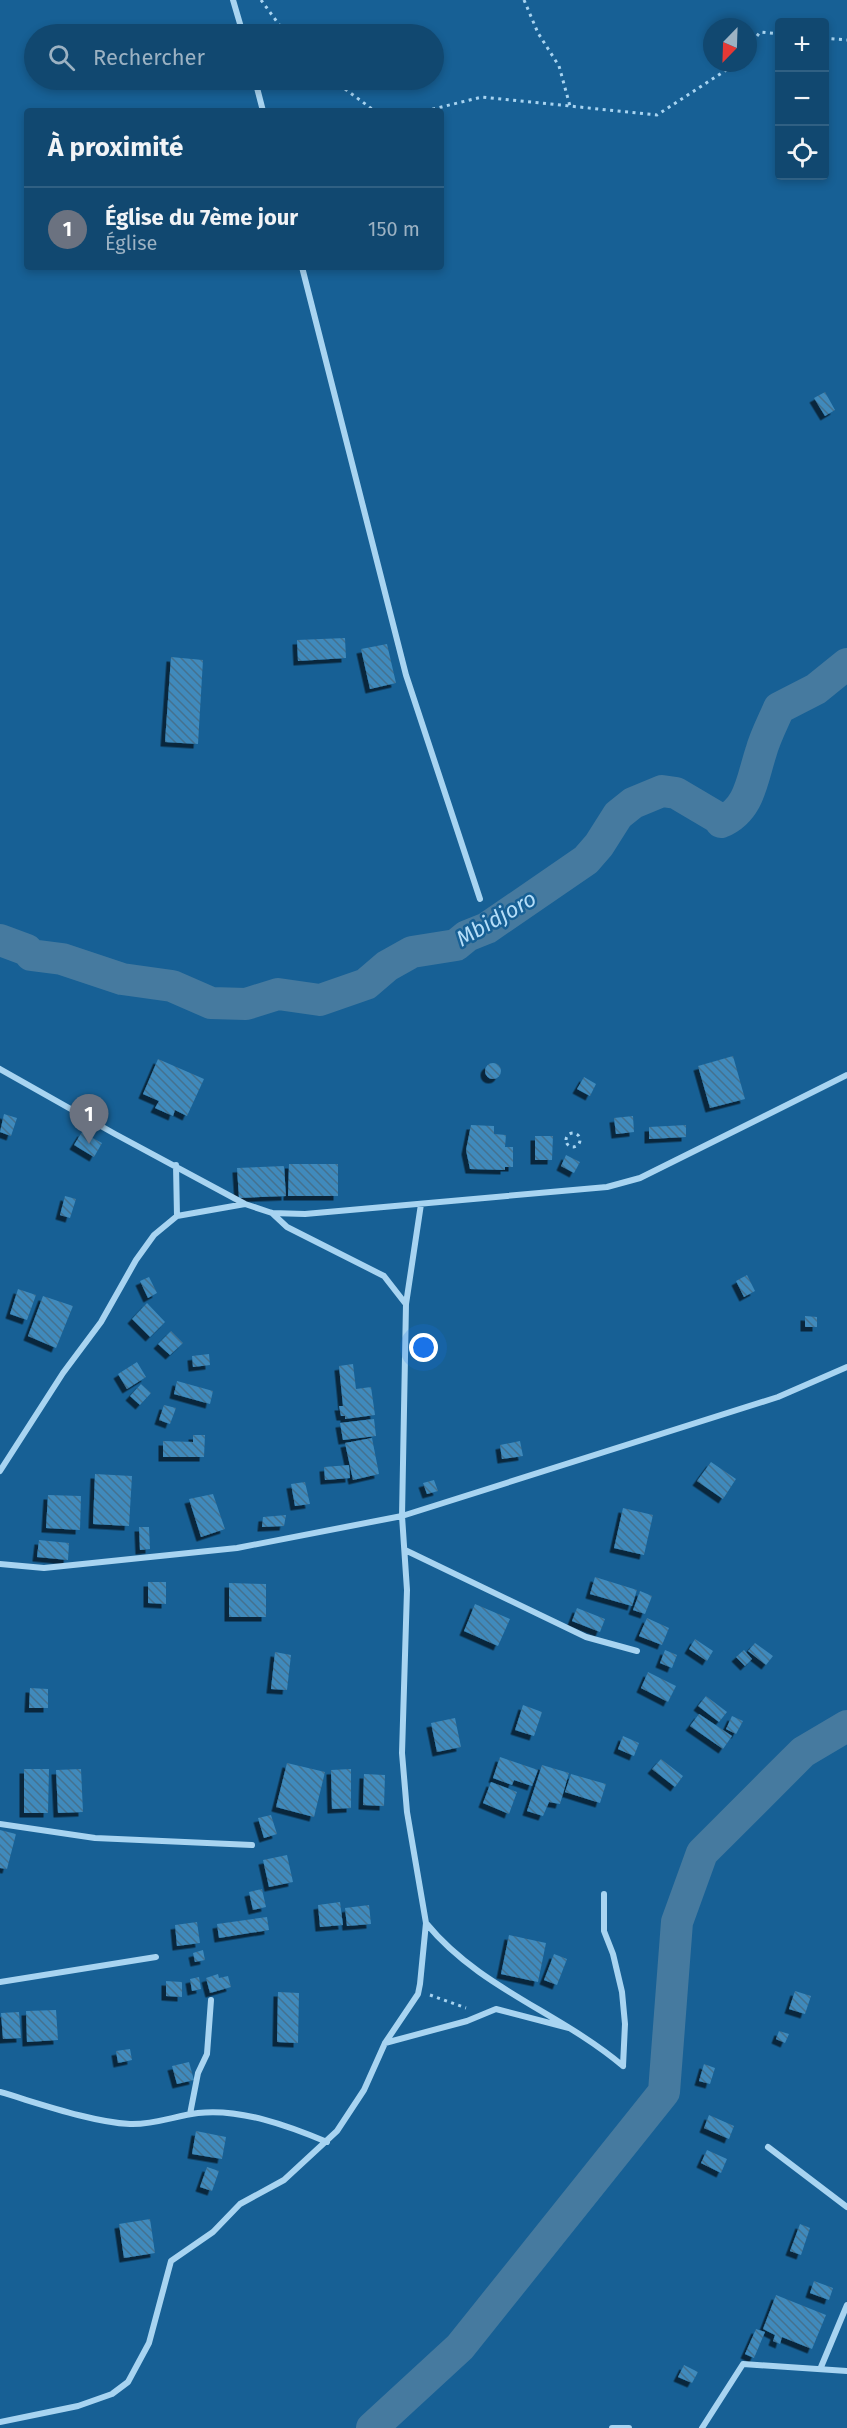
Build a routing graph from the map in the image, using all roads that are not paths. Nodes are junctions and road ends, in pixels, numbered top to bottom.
1 (233, 0) edge
2 (240, 24) edge
3 (258, 90) edge
4 (262, 108) edge
5 (303, 270) edge
6 (480, 899) dead end
7 (0, 1069) edge
8 (847, 1075) edge
9 (176, 1165) junction
10 (245, 1204) junction
11 (421, 1204) junction
12 (272, 1213) junction
13 (177, 1216) junction
14 (406, 1304) junction
15 (847, 1367) edge
16 (0, 1471) edge
17 (402, 1516) junction
18 (405, 1550) junction
19 (0, 1564) edge
20 (637, 1651) dead end
21 (0, 1824) edge
22 (252, 1845) dead end
23 (604, 1894) dead end
24 (426, 1923) junction
25 (156, 1957) dead end
26 (0, 1982) edge
27 (212, 2000) dead end
28 (573, 2029) junction
29 (385, 2043) junction
30 (0, 2092) edge
31 (190, 2114) junction
32 (327, 2142) junction
33 (768, 2147) dead end
34 (847, 2207) edge
35 (847, 2305) edge
36 (821, 2367) junction
37 (847, 2371) edge
38 (0, 2422) edge
39 (612, 2428) edge
40 (629, 2428) edge
41 (702, 2428) edge

1 - 2 street
3 - 4 street
5 - 6 street
7 - 9 street
8 - 11 street
9 - 10 street
9 - 13 street
10 - 12 street
10 - 13 street
11 - 12 street
11 - 14 street
12 - 14 street
13 - 16 street
14 - 17 street
15 - 17 street
17 - 18 street
17 - 19 street
18 - 20 street
18 - 24 street
21 - 22 street
23 - 28 street
24 - 28 street
24 - 29 street
25 - 26 street
27 - 31 street
28 - 29 street
29 - 32 street
30 - 31 street
31 - 32 street
32 - 38 street
33 - 34 street
35 - 36 street
36 - 37 street
36 - 41 street
39 - 40 street

